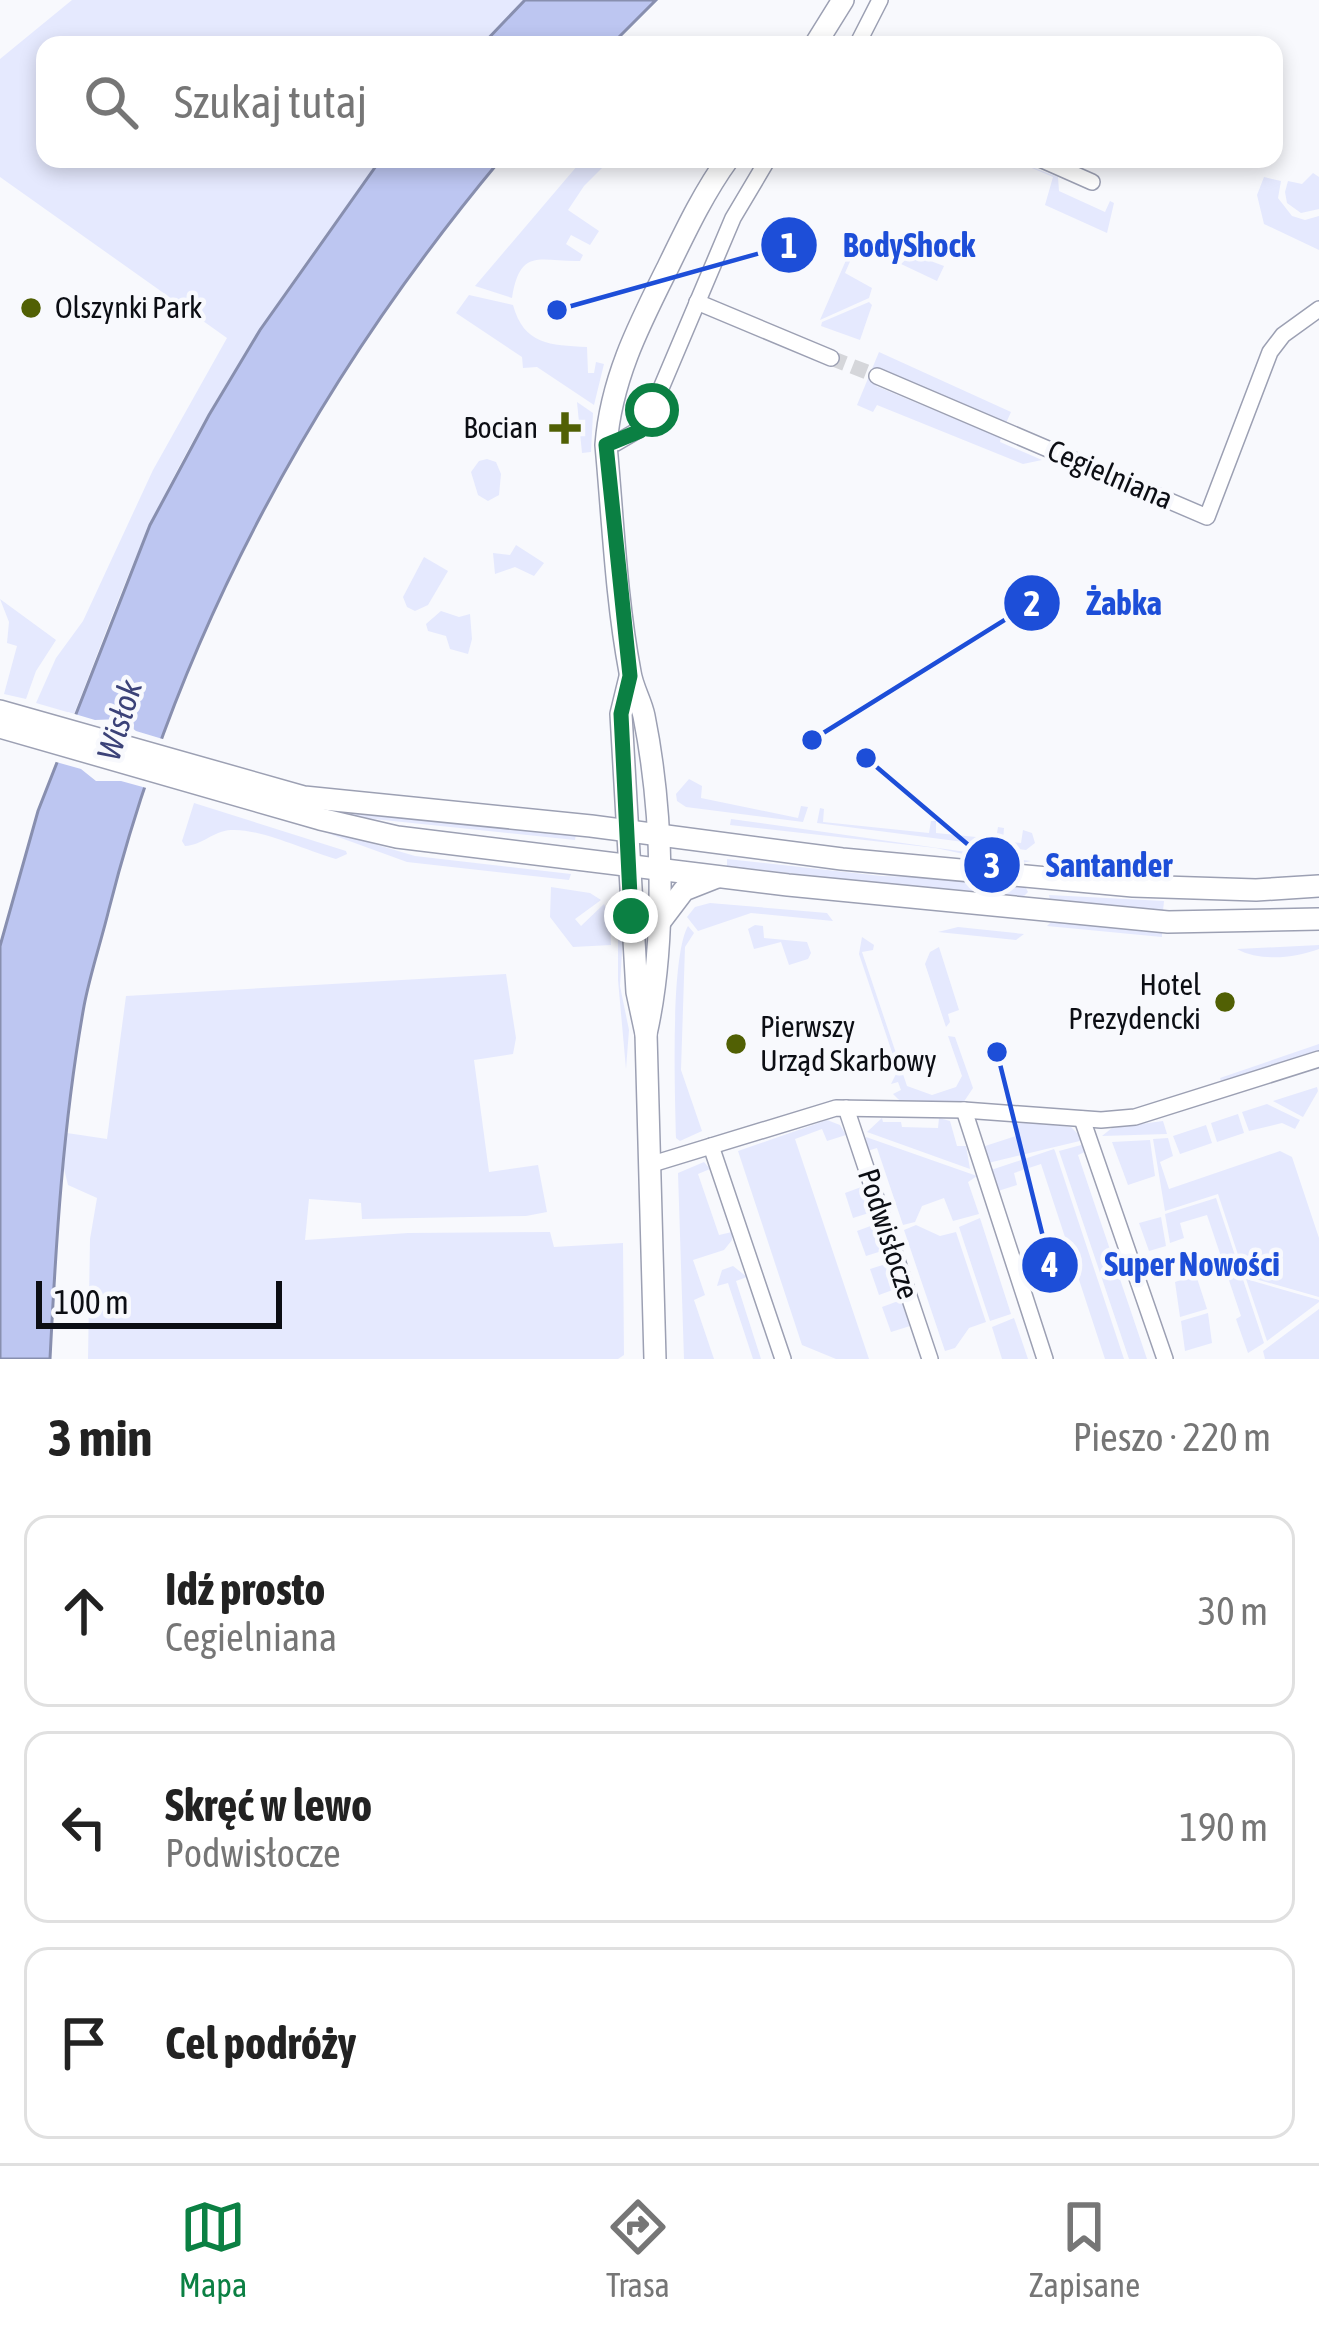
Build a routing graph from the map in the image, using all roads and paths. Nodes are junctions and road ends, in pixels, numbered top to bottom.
1 (843, 0) edge
2 (880, 0) edge
3 (821, 36) edge
4 (862, 36) edge
5 (722, 168) edge
6 (762, 168) edge
7 (1060, 168) edge
8 (1092, 182) dead end
9 (698, 302) junction
10 (1319, 309) edge
11 (830, 358) tunnel mouth
12 (877, 376) tunnel mouth
13 (606, 445) junction
14 (630, 676) junction
15 (0, 712) edge
16 (0, 727) edge
17 (225, 784) junction
18 (629, 832) junction
19 (656, 836) junction
20 (629, 863) junction
21 (657, 866) junction
22 (720, 877) junction
23 (1319, 886) edge
24 (1224, 890) junction
25 (1319, 919) edge
26 (1222, 922) junction
27 (659, 924) junction
28 (646, 1034) junction
29 (1319, 1059) edge
30 (846, 1108) junction
31 (964, 1110) junction
32 (1082, 1119) junction
33 (711, 1146) junction
34 (649, 1165) junction
35 (656, 1359) edge
36 (783, 1359) edge
37 (930, 1359) edge
38 (1045, 1359) edge
39 (1165, 1359) edge

1 - 3 main road
2 - 4 street
5 - 13 main road
6 - 9 street
7 - 8 street
9 - 11 street
9 - 13 street
10 - 12 street, Cegielniana
13 - 14 main road
14 - 18 main road
14 - 19 main road
15 - 17 main road
16 - 17 main road
17 - 18 main road
17 - 20 main road
18 - 19 main road
18 - 20 main road
19 - 21 main road
19 - 24 main road
20 - 21 main road
20 - 28 main road
21 - 22 main road
21 - 27 main road
22 - 26 main road
22 - 27 main road
23 - 24 main road
24 - 26 street
25 - 26 main road
27 - 28 main road
28 - 34 main road
29 - 32 street
30 - 31 street
30 - 33 street
30 - 37 street, Podwisłocze
31 - 32 street
31 - 38 street
32 - 39 street
33 - 34 street
33 - 36 street
34 - 35 main road

